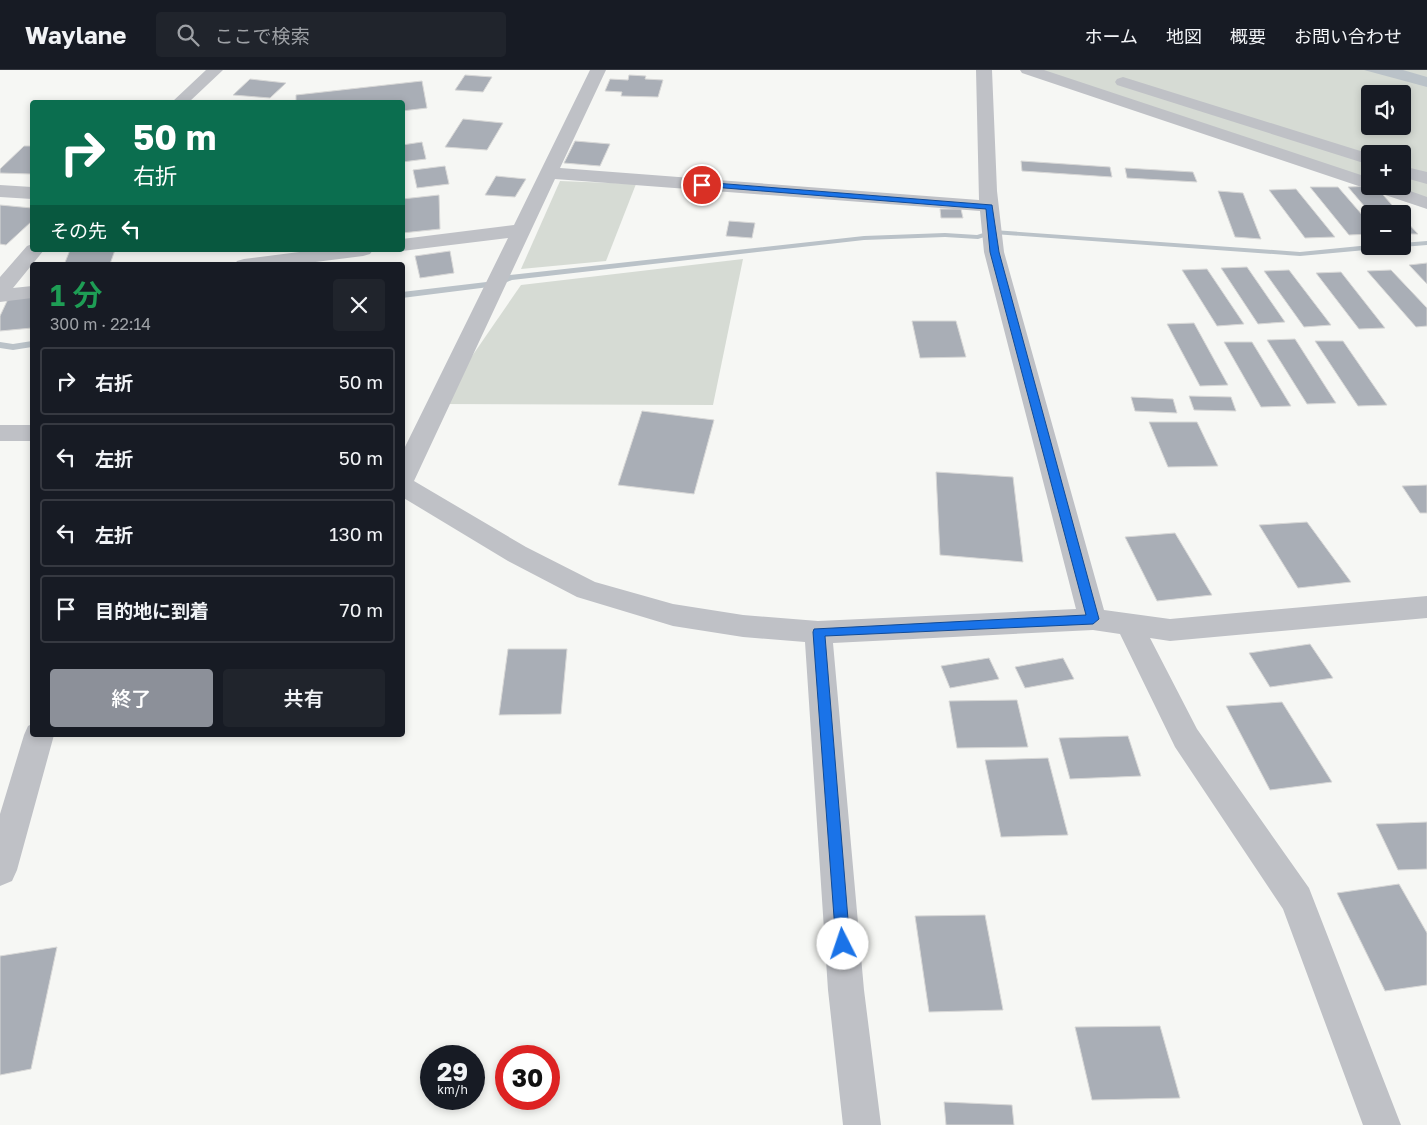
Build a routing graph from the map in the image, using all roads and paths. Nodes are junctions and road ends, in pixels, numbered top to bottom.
1 (215, 70) edge
2 (598, 70) edge
3 (984, 70) edge
4 (1028, 70) edge
5 (1105, 76) dead end
6 (182, 100) edge
7 (1361, 157) edge
8 (549, 173) junction
9 (1411, 174) edge
10 (1427, 178) edge
11 (1361, 181) edge
12 (0, 191) edge
13 (30, 193) edge
14 (1403, 195) edge
15 (1427, 203) edge
16 (989, 206) junction
17 (522, 230) junction
18 (405, 245) edge
19 (32, 252) edge
20 (347, 252) edge
21 (268, 262) edge
22 (0, 290) edge
23 (30, 292) edge
24 (0, 296) edge
25 (0, 433) edge
26 (30, 433) edge
27 (405, 474) edge
28 (405, 487) edge
29 (1427, 606) edge
30 (1093, 619) junction
31 (1129, 624) junction
32 (818, 632) junction
33 (38, 737) edge
34 (0, 870) edge
35 (862, 1125) edge
36 (1382, 1125) edge

1 - 6 street
2 - 8 street
3 - 16 street
4 - 11 street
5 - 7 street
8 - 16 street
8 - 17 street
9 - 10 street
12 - 13 street
14 - 15 street
16 - 30 street
17 - 18 street
17 - 27 street
19 - 22 street
20 - 21 street
23 - 24 street
25 - 26 street
28 - 32 street
29 - 31 street
30 - 31 street
30 - 32 street
31 - 36 street
32 - 35 street
33 - 34 street

